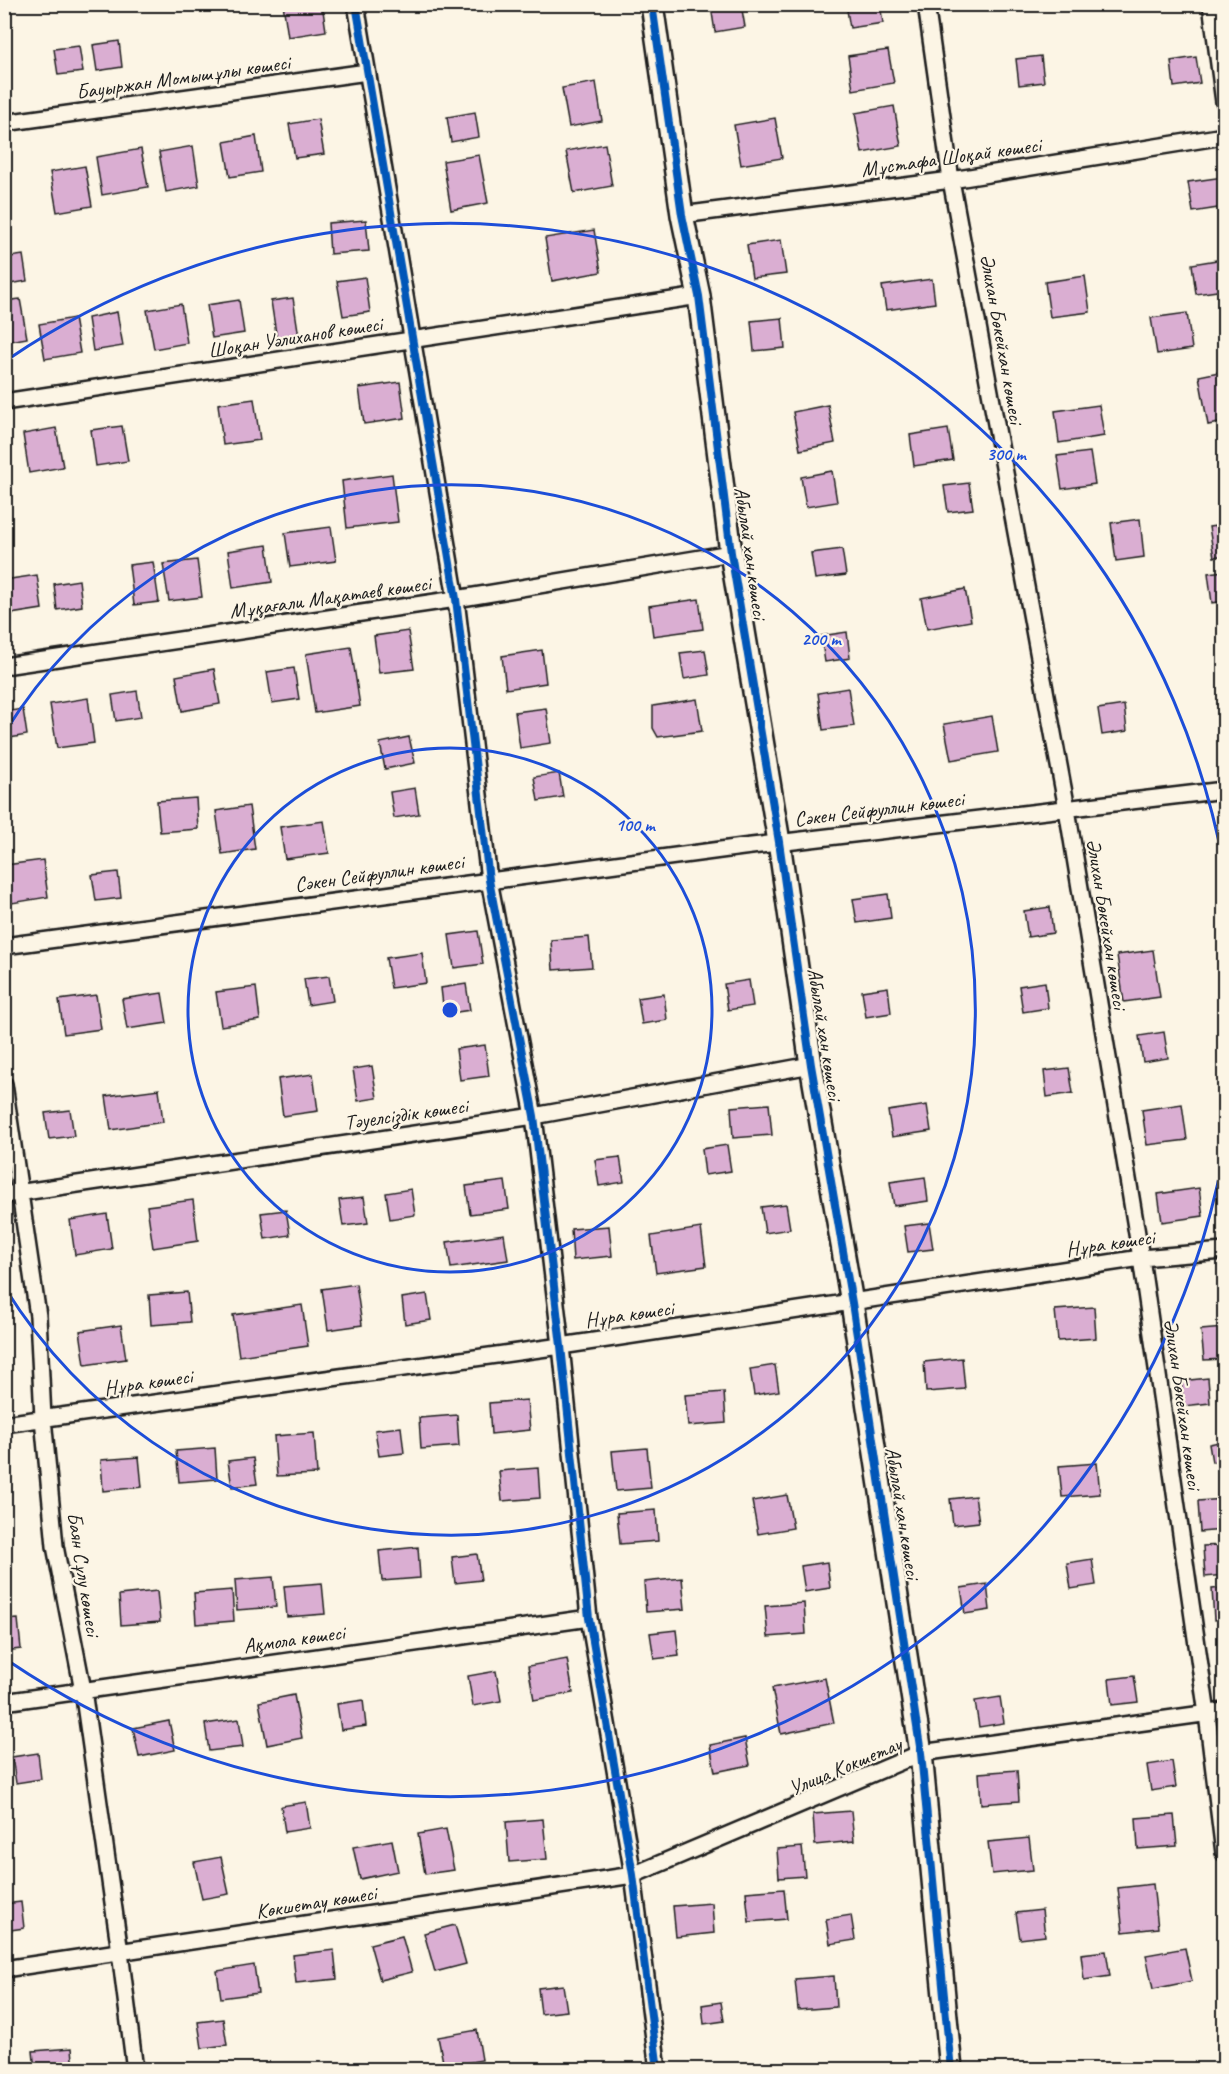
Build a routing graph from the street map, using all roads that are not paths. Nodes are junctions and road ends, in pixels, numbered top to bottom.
1 (356, 4) edge
2 (652, 4) edge
3 (926, 4) edge
4 (1211, 4) edge
5 (367, 72) junction
6 (1224, 102) edge
7 (4, 123) edge
8 (1224, 136) edge
9 (951, 180) junction
10 (682, 215) junction
11 (699, 296) junction
12 (412, 340) junction
13 (4, 402) edge
14 (731, 553) junction
15 (456, 599) junction
16 (4, 666) edge
17 (1224, 790) edge
18 (1067, 809) junction
19 (779, 842) junction
20 (489, 879) junction
21 (4, 946) edge
22 (811, 1065) junction
23 (4, 1084) edge
24 (534, 1116) junction
25 (12, 1193) edge
26 (1224, 1251) edge
27 (1141, 1258) junction
28 (852, 1303) junction
29 (561, 1346) junction
30 (43, 1418) junction
31 (4, 1424) edge
32 (589, 1618) junction
33 (82, 1690) junction
34 (4, 1702) edge
35 (1224, 1711) edge
36 (1207, 1714) junction
37 (921, 1753) junction
38 (1224, 1853) edge
39 (633, 1875) junction
40 (120, 1952) junction
41 (4, 1969) edge
42 (135, 2070) edge
43 (658, 2070) edge
44 (951, 2070) edge

1 - 5 street
2 - 10 street, Абылай хан көшесі
3 - 9 street, Әлихан Бөкейхан көшесі
4 - 6 street
5 - 7 street, Бауыржан Момышұлы көшесі
5 - 12 street
8 - 9 street, Мұстафа Шоқай көшесі
9 - 10 street, Мұстафа Шоқай көшесі
9 - 18 street, Әлихан Бөкейхан көшесі
10 - 11 street, Абылай хан көшесі
11 - 12 street, Шоқан Уәлиханов көшесі
11 - 14 street, Абылай хан көшесі
12 - 13 street, Шоқан Уәлиханов көшесі
12 - 15 street
14 - 15 street, Мұқағали Мақатаев көшесі
14 - 19 street, Абылай хан көшесі
15 - 16 street, Мұқағали Мақатаев көшесі
15 - 20 street
17 - 18 street, Сәкен Сейфуллин көшесі
18 - 19 street, Сәкен Сейфуллин көшесі
18 - 27 street, Әлихан Бөкейхан көшесі
19 - 20 street, Сәкен Сейфуллин көшесі
19 - 22 street, Абылай хан көшесі
20 - 21 street, Сәкен Сейфуллин көшесі
20 - 24 street
22 - 24 street, Тәуелсіздік көшесі
22 - 28 street, Абылай хан көшесі
23 - 25 street, Баян Сұлу көшесі
24 - 25 street, Тәуелсіздік көшесі
24 - 29 street
25 - 30 street, Баян Сұлу көшесі
26 - 27 street, Нұра көшесі
27 - 28 street, Нұра көшесі
27 - 36 street, Әлихан Бөкейхан көшесі
28 - 29 street, Нұра көшесі
28 - 37 street, Абылай хан көшесі
29 - 30 street, Нұра көшесі
29 - 32 street
30 - 31 street, Нұра көшесі
30 - 33 street, Баян Сұлу көшесі
32 - 33 street, Ақмола көшесі
32 - 39 street
33 - 34 street, Ақмола көшесі
33 - 40 street, Баян Сұлу көшесі
35 - 36 street, Улица Кокшетау
36 - 37 street, Улица Кокшетау
36 - 38 street, Әлихан Бөкейхан көшесі
37 - 39 street, Улица Кокшетау
37 - 44 street, Абылай хан көшесі
39 - 40 street, Көкшетау көшесі
39 - 43 street
40 - 41 street, Көкшетау көшесі
40 - 42 street, Баян Сұлу көшесі

